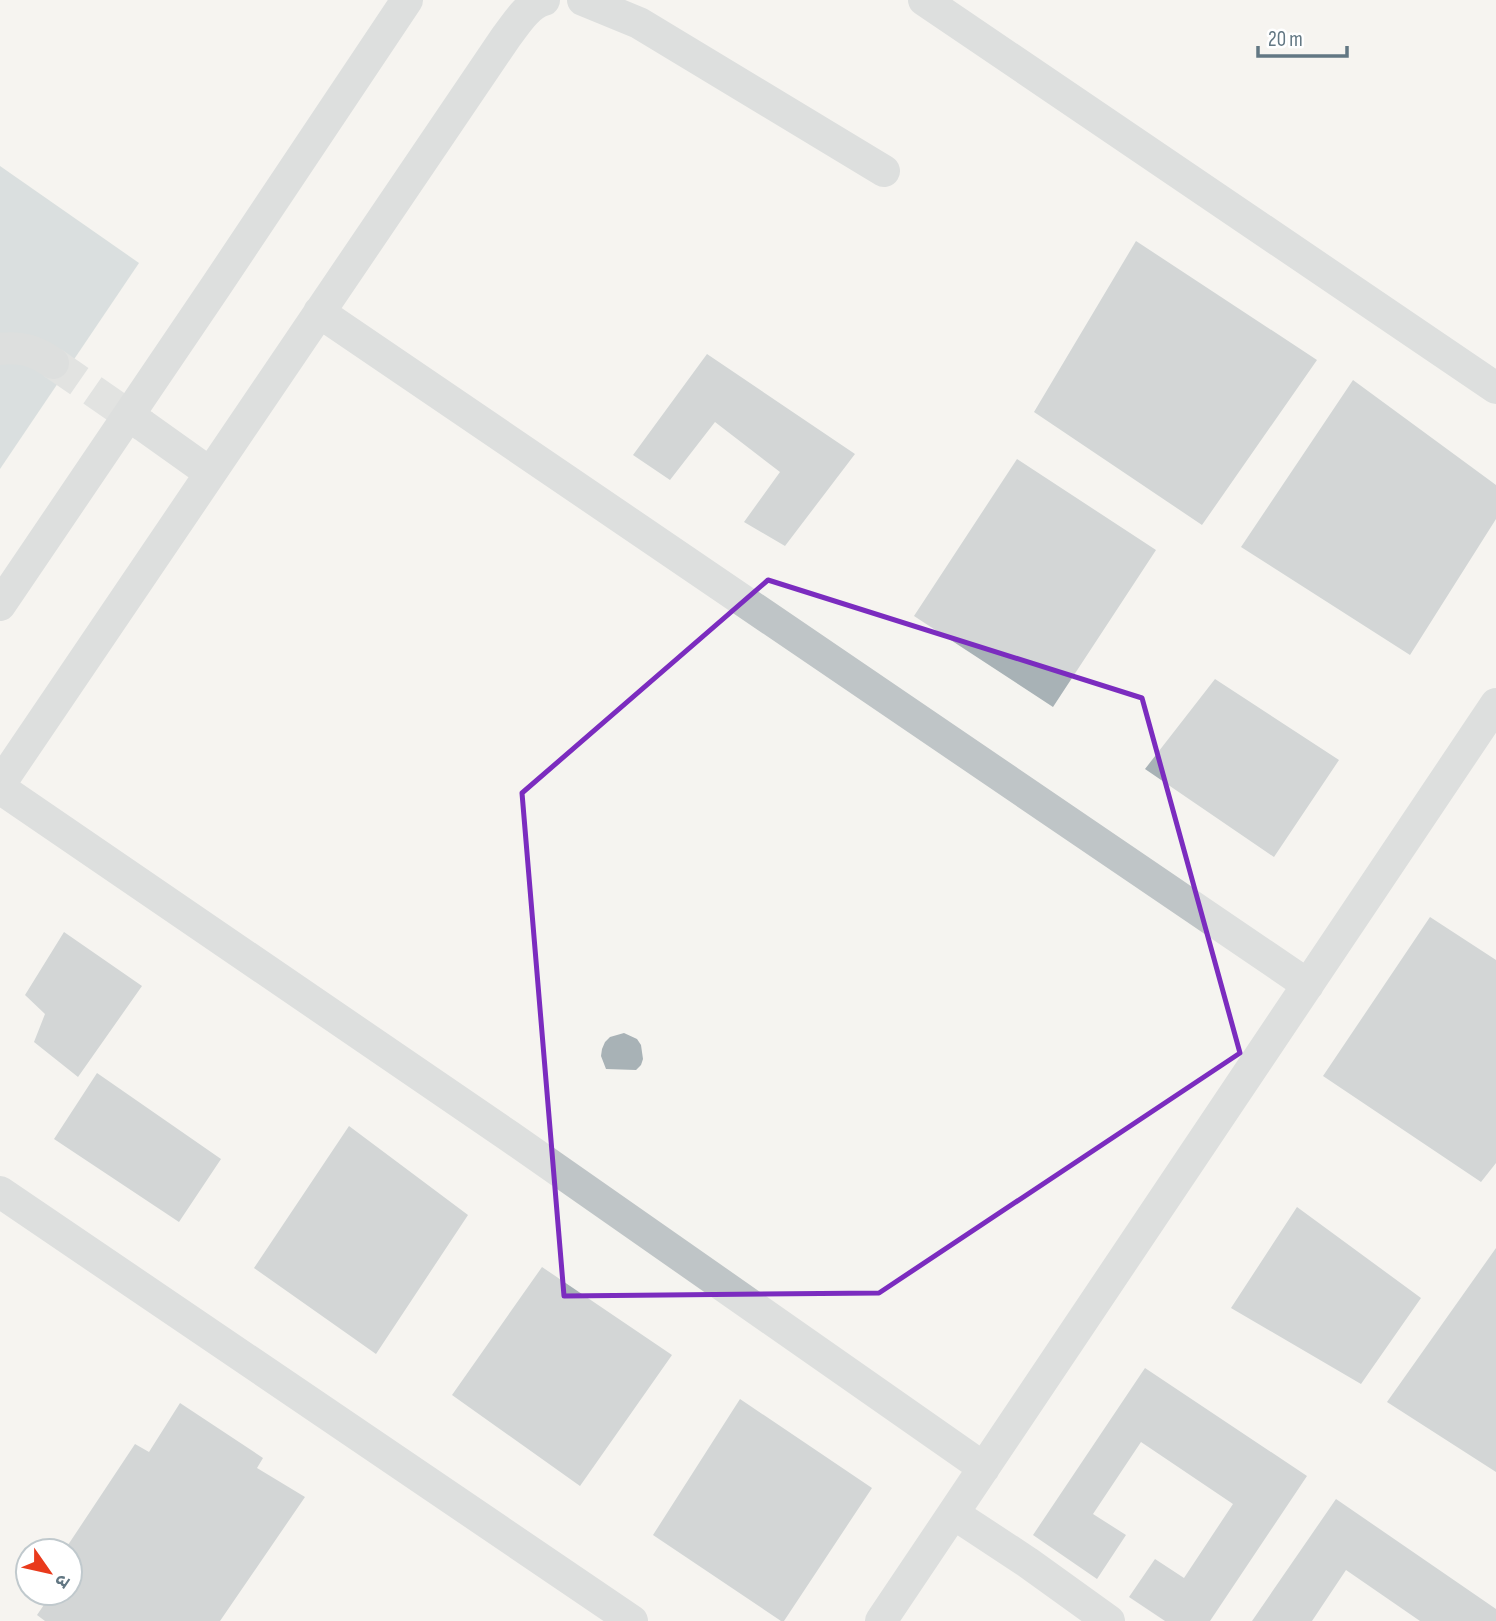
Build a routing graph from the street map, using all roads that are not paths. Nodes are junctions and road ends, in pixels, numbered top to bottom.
1 (407, 0) edge
2 (544, 0) edge
3 (583, 0) edge
4 (924, 0) edge
5 (884, 171) dead end
6 (319, 312) junction
7 (0, 349) edge
8 (53, 363) tunnel mouth
9 (1496, 388) edge
10 (144, 426) tunnel mouth
11 (210, 473) junction
12 (0, 605) edge
13 (1496, 704) edge
14 (0, 786) edge
15 (1308, 985) junction
16 (0, 1192) edge
17 (984, 1468) junction
18 (954, 1514) junction
19 (632, 1621) edge
20 (881, 1621) edge
21 (1109, 1621) edge

1 - 12 lane
2 - 6 lane
3 - 5 lane
4 - 9 lane
6 - 11 lane
6 - 15 lane
7 - 8 lane
10 - 11 lane
11 - 14 lane
13 - 15 lane
14 - 17 lane
15 - 17 lane
16 - 19 lane
17 - 18 lane
18 - 20 lane
18 - 21 lane

